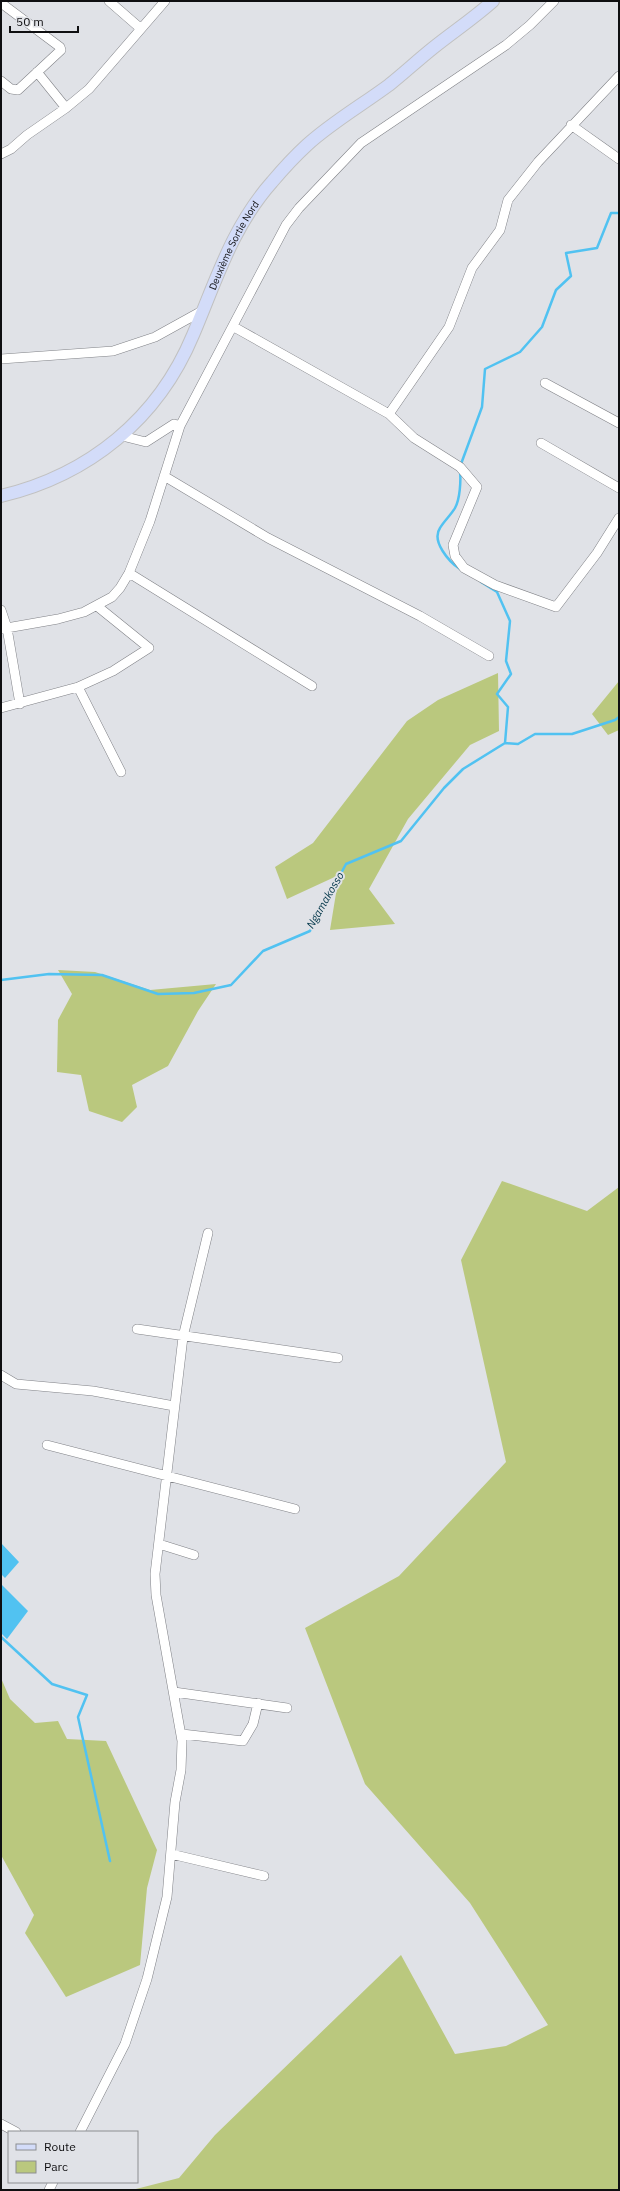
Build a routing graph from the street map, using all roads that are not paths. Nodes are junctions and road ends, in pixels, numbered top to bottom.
1 (109, 1) edge
2 (165, 1) edge
3 (493, 1) edge
4 (554, 1) edge
5 (1, 2) edge
6 (140, 28) junction
7 (37, 72) junction
8 (619, 76) edge
9 (1, 81) edge
10 (66, 108) junction
11 (571, 125) junction
12 (1, 154) edge
13 (619, 160) edge
14 (202, 311) junction
15 (234, 327) junction
16 (1, 359) edge
17 (545, 383) dead end
18 (389, 414) junction
19 (619, 423) edge
20 (180, 426) junction
21 (122, 436) junction
22 (541, 443) dead end
23 (164, 476) junction
24 (619, 488) edge
25 (1, 496) edge
26 (619, 518) edge
27 (129, 573) junction
28 (97, 606) junction
29 (1, 610) edge
30 (4, 629) edge
31 (489, 656) dead end
32 (312, 686) dead end
33 (78, 687) junction
34 (20, 704) junction
35 (1, 708) edge
36 (121, 772) dead end
37 (208, 1233) dead end
38 (137, 1329) dead end
39 (183, 1337) junction
40 (338, 1358) dead end
41 (1, 1375) edge
42 (174, 1406) junction
43 (47, 1445) dead end
44 (167, 1477) junction
45 (295, 1509) dead end
46 (159, 1544) junction
47 (194, 1555) dead end
48 (174, 1692) junction
49 (258, 1703) junction
50 (287, 1708) dead end
51 (182, 1734) junction
52 (171, 1854) junction
53 (264, 1876) dead end
54 (1, 2124) edge
55 (14, 2131) edge
56 (81, 2131) edge

1 - 6 street
2 - 6 street
3 - 14 main road, Deuxième Sortie Nord
4 - 15 street
5 - 7 street
6 - 10 street
7 - 9 street
7 - 10 street
8 - 11 street
10 - 12 street
11 - 13 street
11 - 18 street
14 - 16 street
14 - 21 main road, Deuxième Sortie Nord
15 - 18 street
15 - 20 street
17 - 19 street
18 - 26 street
20 - 21 street
20 - 23 street
21 - 25 main road, Deuxième Sortie Nord
22 - 24 street
23 - 27 street
23 - 31 street
27 - 28 street
27 - 32 street
28 - 30 street
28 - 33 street
29 - 30 street
30 - 34 street
33 - 34 street
33 - 36 street
34 - 35 street
37 - 39 street
38 - 39 street
39 - 40 street
39 - 42 street
41 - 42 street
42 - 44 street
43 - 44 street
44 - 45 street
44 - 46 street
46 - 47 street
46 - 48 street
48 - 49 street
48 - 51 street
49 - 50 street
49 - 51 street
51 - 52 street
52 - 53 street
52 - 56 street
54 - 55 street

